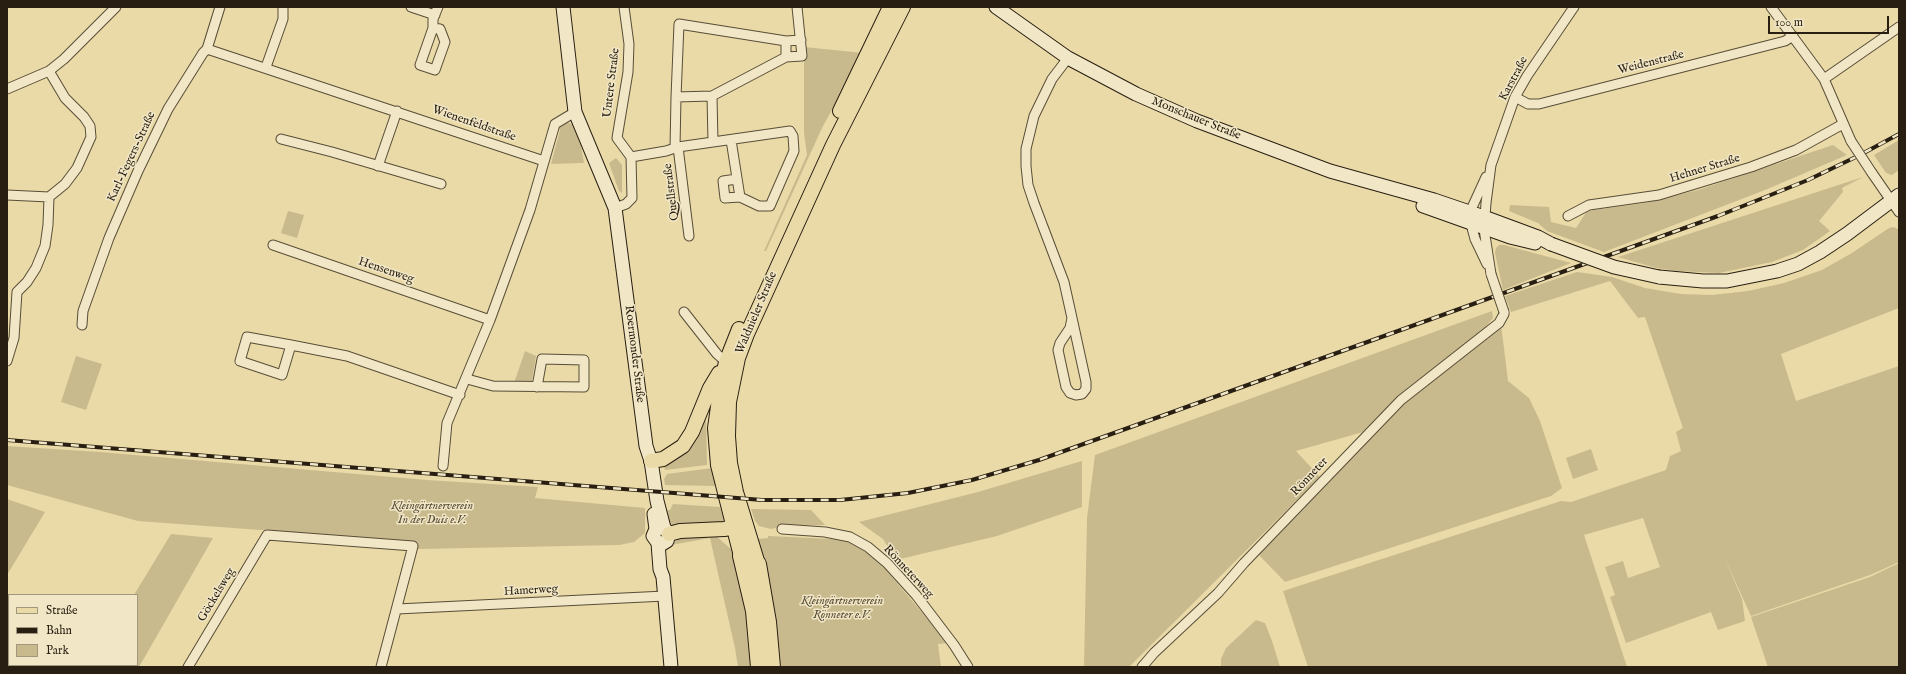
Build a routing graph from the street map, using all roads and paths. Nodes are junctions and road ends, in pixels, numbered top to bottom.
1 (116, 7) edge
2 (220, 7) edge
3 (283, 7) edge
4 (411, 7) edge
5 (563, 7) edge
6 (624, 7) edge
7 (797, 7) edge
8 (912, 7) edge
9 (996, 7) edge
10 (1574, 7) edge
11 (1771, 7) edge
12 (897, 10) edge
13 (436, 11) edge
14 (1899, 27) edge
15 (433, 28) dead end
16 (1793, 36) junction
17 (786, 40) junction
18 (801, 40) junction
19 (207, 48) junction
20 (786, 57) junction
21 (1068, 58) junction
22 (266, 67) junction
23 (49, 71) junction
24 (1824, 79) junction
25 (7, 89) edge
26 (712, 96) junction
27 (676, 97) junction
28 (1515, 97) junction
29 (397, 111) junction
30 (575, 112) junction
31 (1843, 124) junction
32 (281, 139) dead end
33 (731, 140) junction
34 (713, 142) junction
35 (677, 147) junction
36 (631, 157) junction
37 (544, 161) junction
38 (378, 166) junction
39 (1490, 169) junction
40 (737, 179) junction
41 (441, 184) dead end
42 (7, 195) edge
43 (49, 197) junction
44 (740, 197) junction
45 (1895, 197) edge
46 (615, 208) junction
47 (1899, 212) edge
48 (1568, 216) dead end
49 (1471, 218) junction
50 (1484, 223) junction
51 (689, 236) dead end
52 (273, 245) dead end
53 (1491, 274) junction
54 (12, 291) edge
55 (684, 312) dead end
56 (1072, 318) junction
57 (490, 320) junction
58 (82, 325) dead end
59 (291, 345) junction
60 (7, 361) edge
61 (726, 362) junction
62 (467, 379) junction
63 (537, 386) junction
64 (460, 395) junction
65 (651, 461) junction
66 (443, 466) dead end
67 (739, 526) junction
68 (782, 529) dead end
69 (712, 530) junction
70 (662, 535) junction
71 (741, 556) junction
72 (758, 564) joint
73 (665, 596) junction
74 (397, 609) junction
75 (188, 667) edge
76 (381, 667) edge
77 (671, 667) edge
78 (759, 667) edge
79 (772, 667) edge
80 (968, 667) edge
81 (1142, 667) edge

1 - 23 street
2 - 19 street, Karl-Fegers-Straße
3 - 22 street
4 - 13 street
5 - 30 main road, Roermonder Straße
6 - 36 street, Untere Straße
7 - 18 street
8 - 12 main road
9 - 21 main road, Monschauer Straße
10 - 28 street, Karstraße
11 - 16 street
12 - 61 main road, Waldnieler Straße
12 - 67 main road, Waldnieler Straße
13 - 15 street
14 - 24 street
16 - 24 street
16 - 28 street, Weidenstraße
17 - 18 street
17 - 20 street
17 - 27 street, Quellstraße
18 - 20 street
19 - 22 street, Wienenfeldstraße
19 - 58 street, Karl-Fegers-Straße
20 - 26 street
21 - 49 main road, Monschauer Straße
21 - 56 street
22 - 29 street, Wienenfeldstraße
23 - 25 street
23 - 43 street
24 - 31 street
26 - 27 street
26 - 34 street
27 - 35 street, Quellstraße
28 - 39 street, Karstraße
29 - 37 street, Wienenfeldstraße
29 - 38 street
30 - 37 street
30 - 46 main road, Roermonder Straße
31 - 45 street, bridge
31 - 48 street, Hehner Straße
32 - 38 street
33 - 34 street, Quellstraße
33 - 40 street
33 - 44 street, Quellstraße
34 - 35 street, Quellstraße
35 - 36 street, Quellstraße
35 - 51 street, Quellstraße
36 - 46 street
37 - 57 street
38 - 41 street
39 - 49 street, Karstraße
39 - 50 street, Karstraße
40 - 44 street
40 - 44 street, Quellstraße
42 - 43 street
43 - 54 street
45 - 47 street
45 - 50 main road, Monschauer Straße, bridge
46 - 65 main road, Roermonder Straße
49 - 50 main road, Monschauer Straße
49 - 53 street
50 - 53 street, Karstraße
52 - 57 street, Hensenweg
53 - 81 street, Rönneter, bridge
54 - 60 street
55 - 61 street, Waldnieler Straße
56 - 56 street
57 - 62 street
59 - 59 street
59 - 64 street
61 - 65 main road
61 - 67 main road, Waldnieler Straße
62 - 63 street
62 - 64 street
63 - 63 street
64 - 66 street
65 - 70 main road, Roermonder Straße
67 - 69 main road
67 - 71 main road, Waldnieler Straße
67 - 72 main road, Waldnieler Straße
68 - 80 street, Rönneterweg
69 - 70 main road
69 - 71 main road
70 - 73 main road, Roermonder Straße
71 - 78 highway, Waldnieler Straße
72 - 79 highway, Waldnieler Straße
73 - 74 street, Hamerweg
73 - 77 main road, Roermonder Straße
74 - 75 street, Göckelsweg
74 - 76 street

